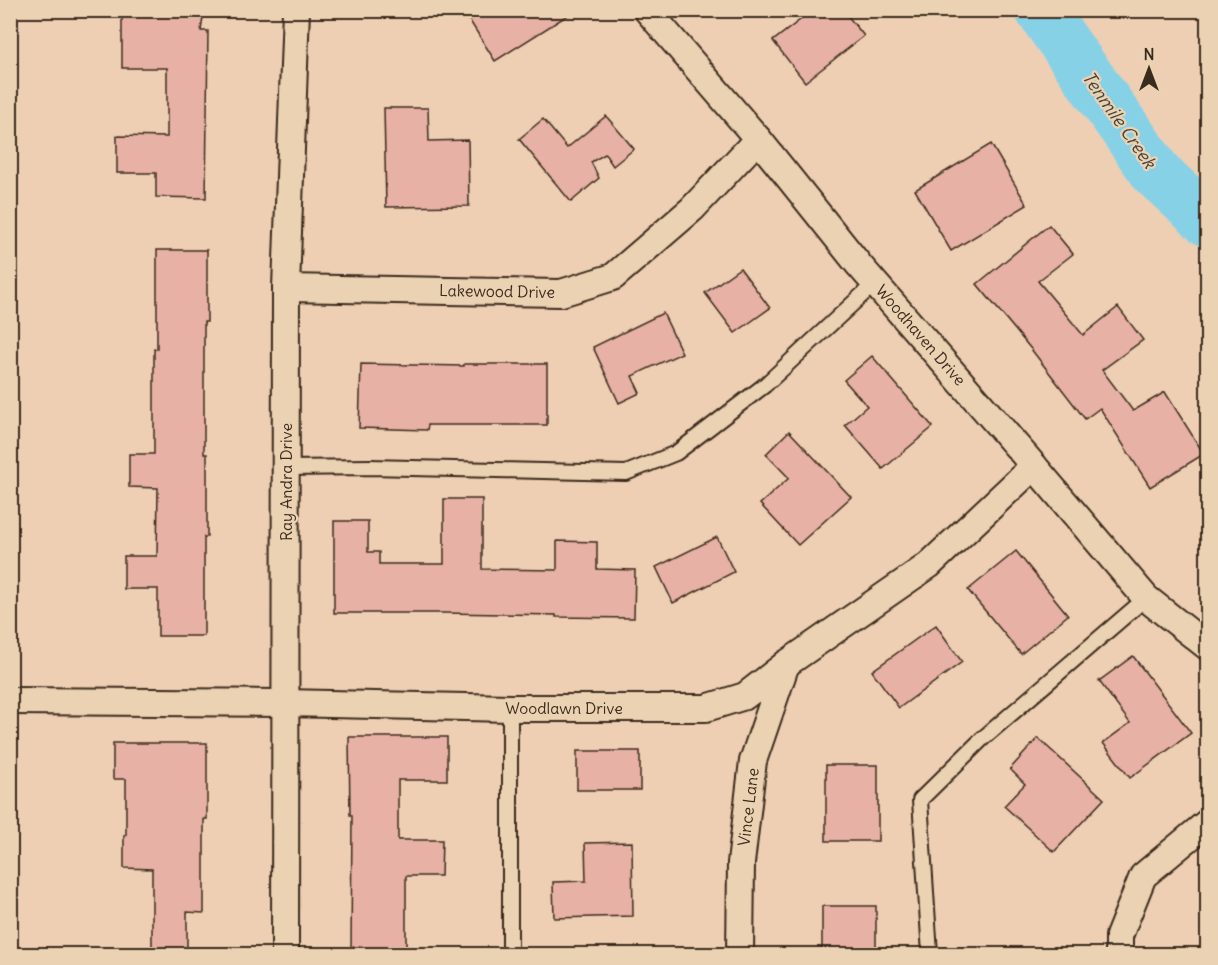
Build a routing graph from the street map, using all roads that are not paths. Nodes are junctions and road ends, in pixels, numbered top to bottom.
1 (296, 10) edge
2 (647, 10) edge
3 (758, 139) junction
4 (875, 283) junction
5 (286, 288) junction
6 (1034, 466) junction
7 (286, 468) junction
8 (1146, 598) junction
9 (1208, 647) edge
10 (786, 664) junction
11 (10, 701) edge
12 (285, 702) junction
13 (510, 708) junction
14 (1208, 822) edge
15 (285, 954) edge
16 (510, 954) edge
17 (740, 954) edge
18 (930, 954) edge
19 (1119, 954) edge

1 - 5 street, Ray Andra Drive
2 - 3 street, Woodhaven Drive
3 - 4 street, Woodhaven Drive
3 - 5 street, Lakewood Drive
4 - 6 street, Woodhaven Drive
4 - 7 lane
5 - 7 street, Ray Andra Drive
6 - 8 street, Woodhaven Drive
6 - 10 street, Woodlawn Drive
7 - 12 street, Ray Andra Drive
8 - 9 street, Woodhaven Drive
8 - 18 lane
10 - 13 street, Woodlawn Drive
10 - 17 street, Vince Lane
11 - 12 street, Woodlawn Drive
12 - 13 street, Woodlawn Drive
12 - 15 street, Ray Andra Drive
13 - 16 lane
14 - 19 street

